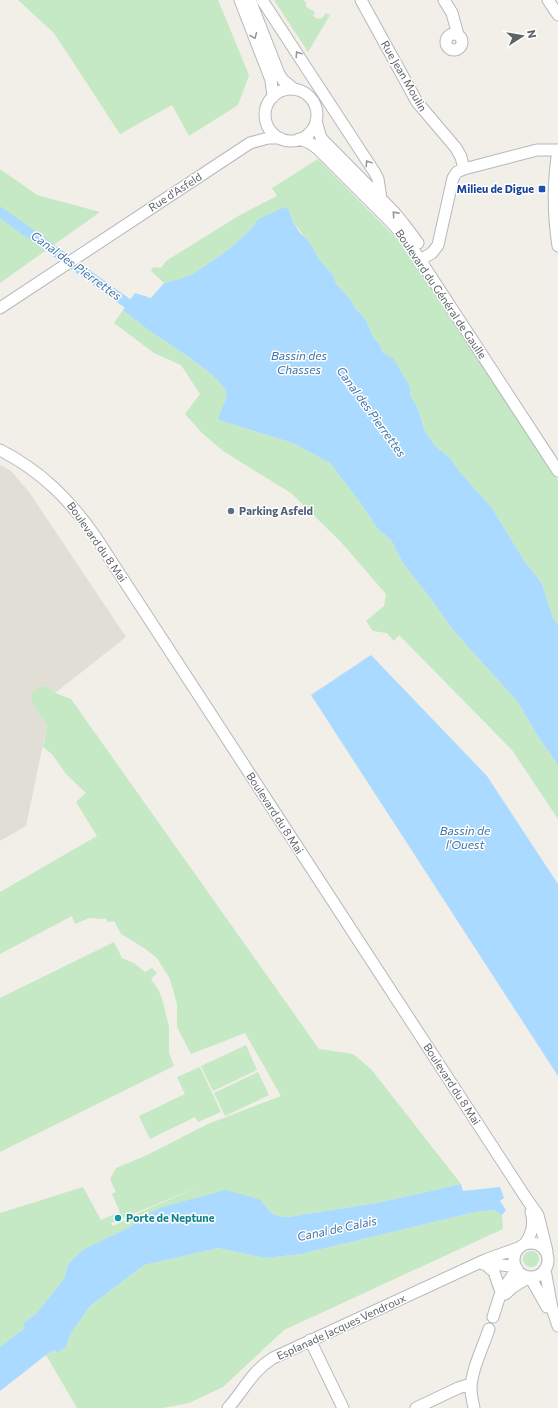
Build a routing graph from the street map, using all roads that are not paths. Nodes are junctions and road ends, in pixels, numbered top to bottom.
1 (240, 0) edge
2 (250, 0) edge
3 (262, 0) edge
4 (361, 0) edge
5 (444, 0) edge
6 (548, 0) edge
7 (270, 12) junction
8 (558, 15) edge
9 (251, 16) junction
10 (458, 35) dead end
11 (294, 90) junction
12 (273, 97) junction
13 (265, 118) junction
14 (316, 121) junction
15 (280, 138) junction
16 (299, 139) junction
17 (250, 143) junction
18 (558, 150) edge
19 (464, 169) junction
20 (381, 199) junction
21 (557, 239) edge
22 (423, 258) junction
23 (0, 308) edge
24 (0, 450) edge
25 (558, 458) edge
26 (558, 471) edge
27 (526, 1198) junction
28 (522, 1246) junction
29 (546, 1251) junction
30 (485, 1264) junction
31 (470, 1268) junction
32 (516, 1268) junction
33 (545, 1270) junction
34 (530, 1277) junction
35 (500, 1297) junction
36 (493, 1317) dead end
37 (557, 1324) edge
38 (489, 1329) dead end
39 (310, 1340) junction
40 (471, 1384) junction
41 (231, 1407) edge
42 (343, 1408) edge
43 (416, 1408) edge
44 (474, 1408) edge

1 - 9 street
2 - 9 street
3 - 7 street
4 - 19 street, Rue Jean Moulin
5 - 10 street
6 - 8 street
7 - 9 street
20 -> 7 street
9 - 11 street
9 -> 12 street
11 - 12 street
11 - 14 street
12 - 13 street
13 - 15 street
13 - 17 street, Rue d'Asfeld
14 - 16 street
14 - 20 street, Boulevard du Général de Gaulle
15 - 16 street
15 - 17 street, Rue d'Asfeld
16 - 22 street, Boulevard du Général de Gaulle
17 - 23 street, Rue d'Asfeld
18 - 19 street
18 - 21 street
19 - 22 street
22 -> 20 street, Boulevard du Général de Gaulle
22 - 25 street, Boulevard du Général de Gaulle
22 - 26 street, Boulevard du Général de Gaulle
24 - 27 street, Boulevard du 8 Mai
27 - 28 street, Boulevard du 8 Mai
27 - 29 street, Boulevard du 8 Mai
28 - 29 street
28 - 31 street, Esplanade Jacques Vendroux
28 - 32 street
29 - 33 street
30 - 31 street, Esplanade Jacques Vendroux
30 - 32 street, Esplanade Jacques Vendroux
30 - 35 street
31 - 39 street, Esplanade Jacques Vendroux
32 - 34 street
32 - 35 street
33 - 34 street
33 - 37 street
34 - 35 street
34 - 37 street
35 - 36 street
38 - 40 street
39 - 41 street, Esplanade Jacques Vendroux
39 - 42 street
40 - 43 street
40 - 44 street

